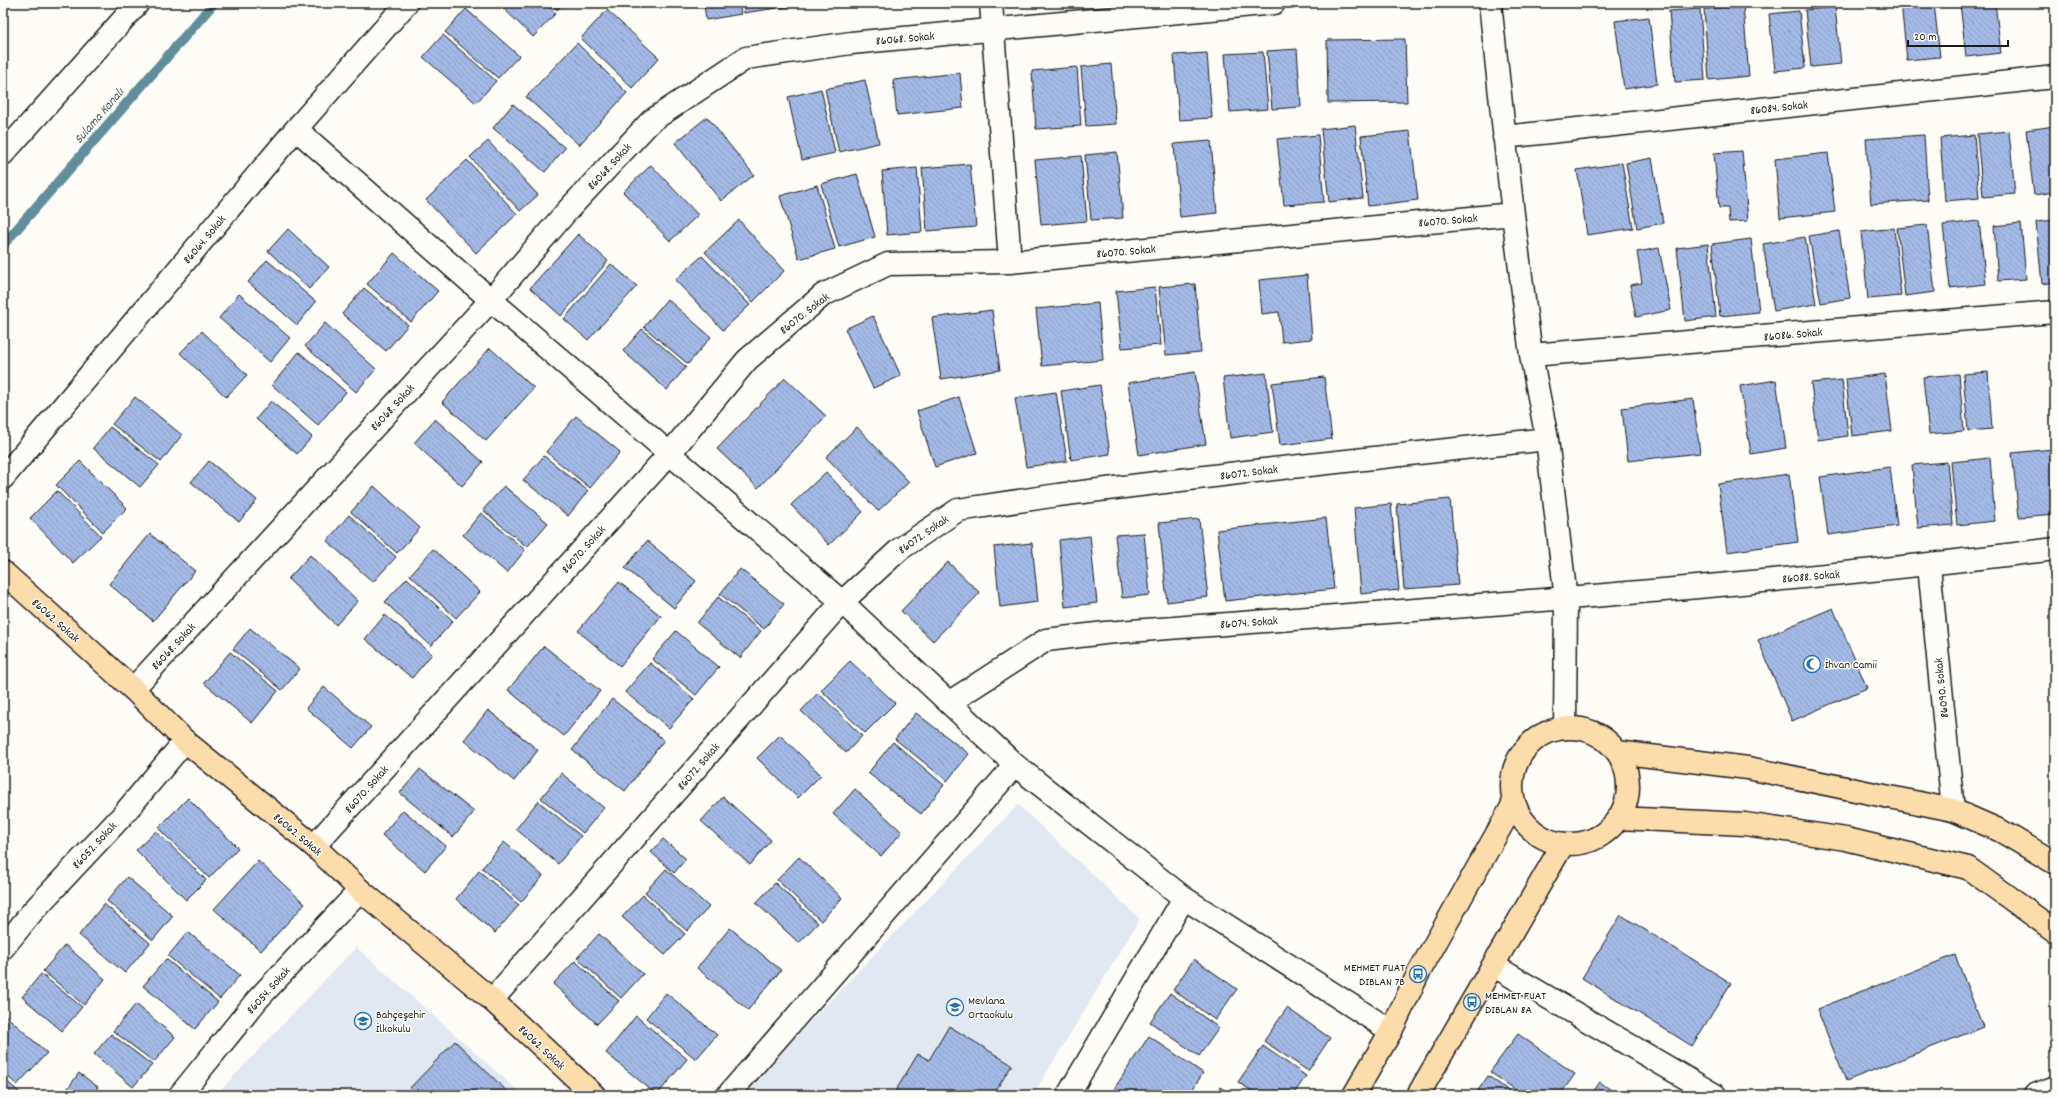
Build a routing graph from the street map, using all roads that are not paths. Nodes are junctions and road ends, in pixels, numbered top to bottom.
1 (138, 3) edge
2 (407, 3) edge
3 (990, 3) edge
4 (1274, 3) edge
5 (1490, 3) edge
6 (994, 29) junction
7 (2055, 77) edge
8 (296, 129) junction
9 (1504, 137) junction
10 (3, 154) edge
11 (1513, 214) junction
12 (1010, 262) junction
13 (491, 300) junction
14 (2055, 312) edge
15 (1531, 355) junction
16 (1547, 439) junction
17 (670, 453) junction
18 (3, 478) edge
19 (2055, 550) edge
20 (1929, 565) junction
21 (3, 572) edge
22 (1566, 599) junction
23 (842, 602) junction
24 (133, 689) junction
25 (950, 702) junction
26 (1565, 728) junction
27 (184, 741) junction
28 (1617, 752) junction
29 (1015, 765) junction
30 (1514, 803) junction
31 (1953, 810) junction
32 (1618, 818) junction
33 (1563, 844) junction
34 (314, 846) junction
35 (2055, 863) edge
36 (360, 890) junction
37 (1184, 898) junction
38 (2055, 931) edge
39 (3, 948) edge
40 (1494, 966) junction
41 (492, 1000) junction
42 (1391, 1031) junction
43 (2055, 1087) edge
44 (1711, 1094) edge
45 (180, 1095) edge
46 (594, 1095) edge
47 (728, 1095) edge
48 (1068, 1095) edge
49 (1354, 1095) edge
50 (1418, 1095) edge
51 (2035, 1095) edge

1 - 10 street
2 - 8 street, 86064. Sokak
3 - 6 street
4 - 6 street, 86068. Sokak
5 - 9 street
6 - 12 street
6 - 13 street, 86068. Sokak
7 - 9 street, 86084. Sokak
8 - 13 street
8 - 18 street, 86064. Sokak
9 - 11 street
11 - 12 street, 86070. Sokak
11 - 15 street
12 - 17 street, 86070. Sokak
13 - 17 street
13 - 24 street, 86068. Sokak
14 - 15 street, 86086. Sokak
15 - 16 street
16 - 22 street
16 - 23 street, 86072. Sokak
17 - 23 street
17 - 34 street, 86070. Sokak
19 - 20 street, 86088. Sokak
20 - 22 street, 86088. Sokak
20 - 31 street, 86090. Sokak
21 - 24 main road, 86062. Sokak
22 - 25 street, 86074. Sokak
22 - 26 street
23 - 25 street
23 - 41 street, 86072. Sokak
24 - 27 main road, 86062. Sokak
25 - 29 street
26 - 28 main road
26 - 30 main road
27 - 34 main road, 86062. Sokak
27 - 39 street, 86052. Sokak
28 - 31 main road
28 - 32 main road
29 - 37 street
29 - 47 street
30 - 33 main road
30 - 42 main road
31 - 35 main road
32 - 33 main road
32 - 38 main road
33 - 40 main road
34 - 36 main road, 86062. Sokak
36 - 41 main road, 86062. Sokak
36 - 45 street, 86054. Sokak
37 - 42 street
37 - 48 street
40 - 44 street
40 - 50 main road
41 - 46 main road, 86062. Sokak
42 - 49 main road
43 - 51 street

